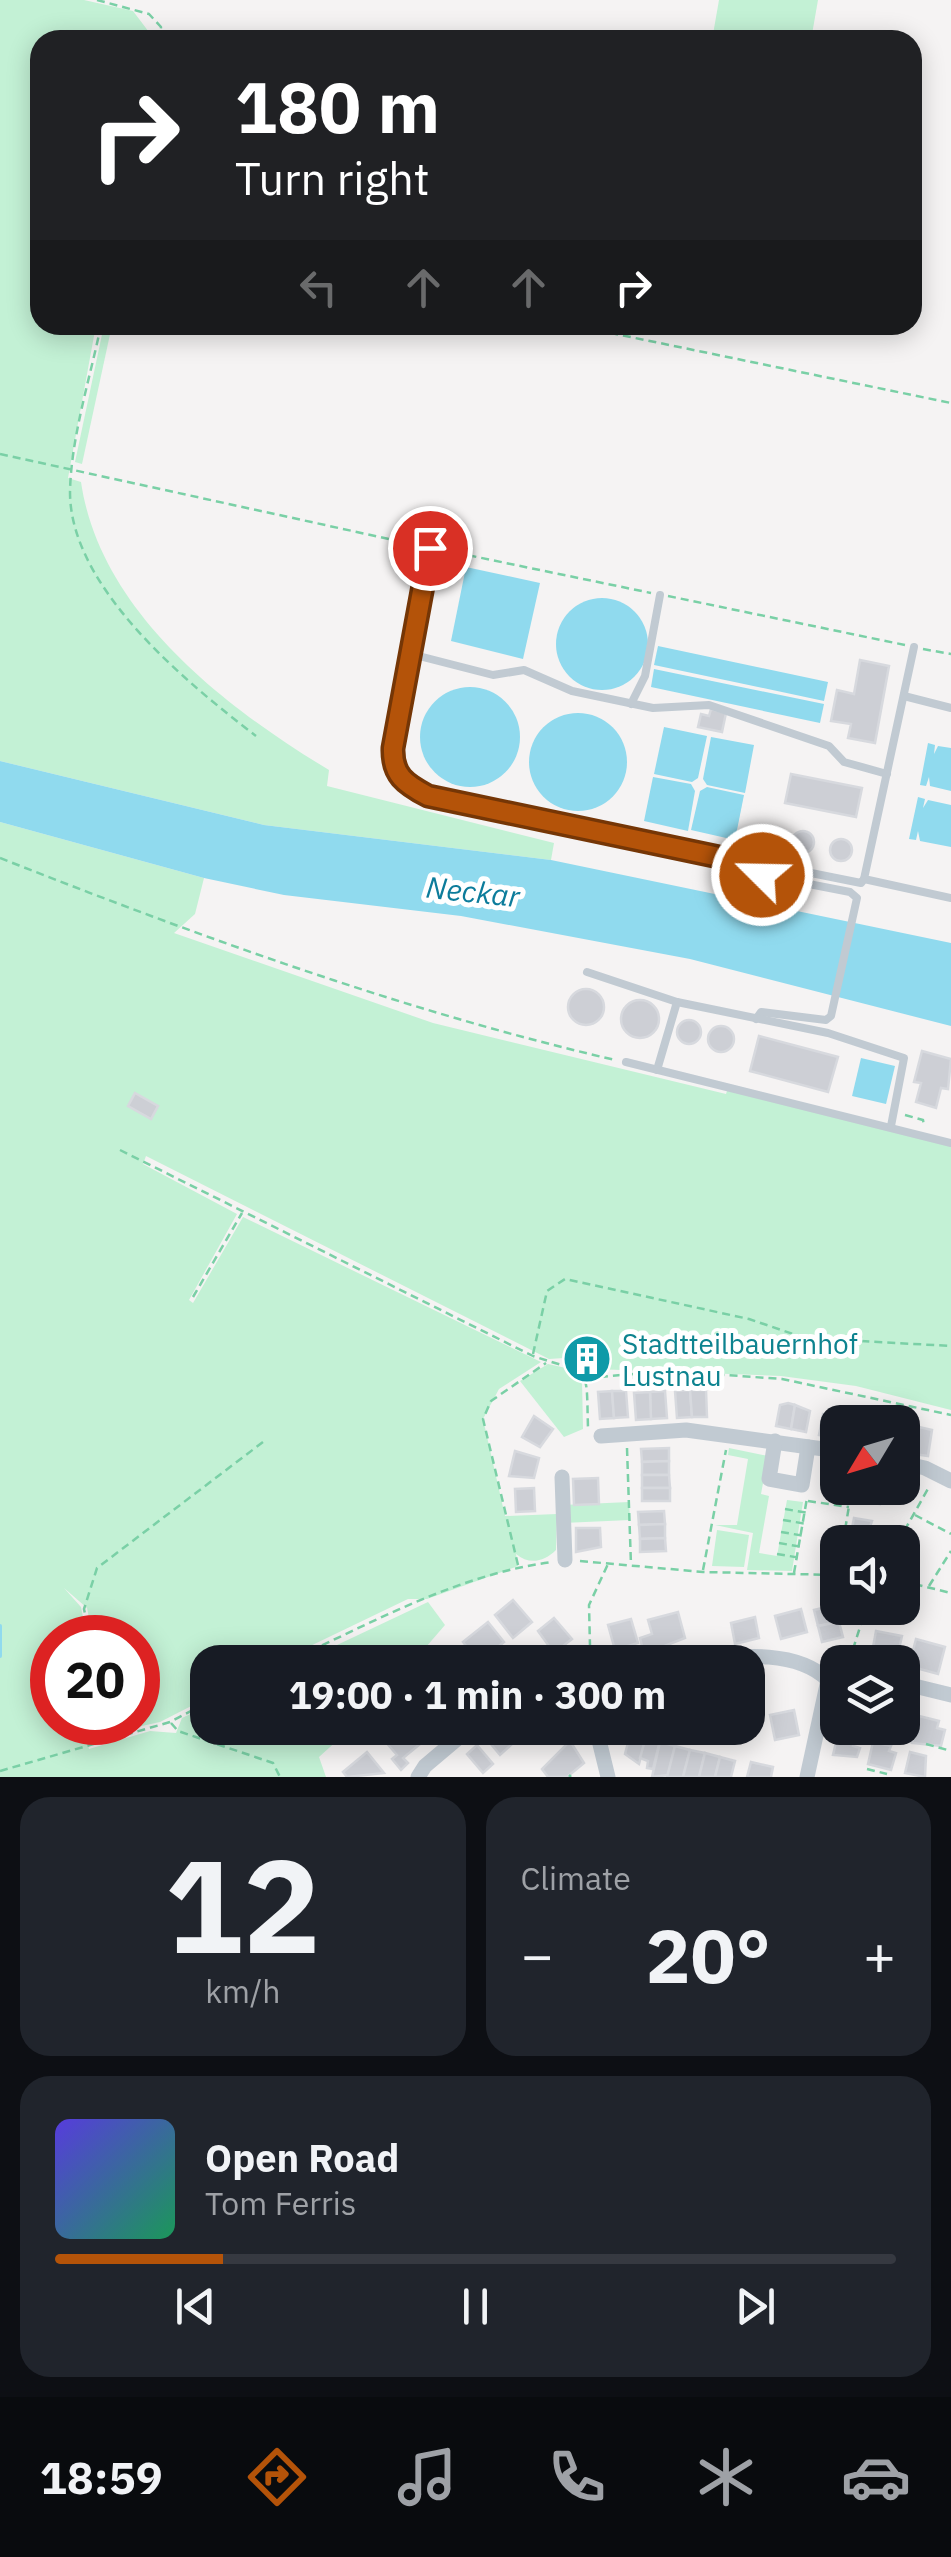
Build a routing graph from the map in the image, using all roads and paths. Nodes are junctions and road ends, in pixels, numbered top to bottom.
1 (97, 0) edge
2 (161, 30) edge
3 (99, 335) edge
4 (621, 335) edge
5 (951, 402) edge
6 (0, 454) edge
7 (72, 471) junction
8 (430, 548) junction
9 (660, 595) junction
10 (914, 647) junction
11 (411, 654) junction
12 (951, 654) edge
13 (904, 696) junction
14 (632, 704) junction
15 (951, 708) edge
16 (256, 736) dead end
17 (887, 774) junction
18 (0, 858) edge
19 (757, 865) junction
20 (864, 879) junction
21 (951, 898) edge
22 (588, 972) dead end
23 (676, 1002) junction
24 (756, 1019) junction
25 (626, 1062) joint
26 (657, 1070) junction
27 (894, 1112) junction
28 (890, 1126) junction
29 (923, 1135) junction
30 (951, 1143) edge
31 (120, 1150) dead end
32 (242, 1214) junction
33 (193, 1297) dead end
34 (951, 1346) edge
35 (532, 1356) junction
36 (550, 1362) junction
37 (587, 1378) junction
38 (951, 1415) edge
39 (627, 1434) junction
40 (729, 1434) junction
41 (594, 1438) joint
42 (775, 1441) junction
43 (263, 1442) dead end
44 (808, 1447) junction
45 (820, 1449) edge
46 (920, 1467) edge
47 (562, 1477) dead end
48 (951, 1481) edge
49 (928, 1490) dead end
50 (849, 1507) joint
51 (785, 1509) dead end
52 (807, 1513) junction
53 (914, 1514) junction
54 (783, 1520) dead end
55 (805, 1524) junction
56 (846, 1525) edge
57 (908, 1525) edge
58 (781, 1532) dead end
59 (951, 1534) edge
60 (803, 1536) junction
61 (779, 1543) dead end
62 (801, 1547) junction
63 (951, 1551) edge
64 (777, 1554) dead end
65 (799, 1558) junction
66 (564, 1560) junction
67 (608, 1563) junction
68 (518, 1566) junction
69 (631, 1566) junction
70 (702, 1572) junction
71 (820, 1575) edge
72 (794, 1576) junction
73 (920, 1585) edge
74 (929, 1588) junction
75 (951, 1593) edge
76 (85, 1615) edge
77 (323, 1645) edge
78 (590, 1645) edge
79 (765, 1658) edge
80 (820, 1670) edge
81 (920, 1687) edge
82 (951, 1695) edge
83 (190, 1711) edge
84 (170, 1722) junction
85 (160, 1724) edge
86 (820, 1728) edge
87 (926, 1744) dead end
88 (81, 1745) edge
89 (449, 1745) edge
90 (600, 1745) edge
91 (951, 1751) edge
92 (867, 1768) dead end
93 (0, 1771) edge
94 (887, 1774) dead end
95 (280, 1777) edge
96 (418, 1777) edge
97 (608, 1777) edge
98 (808, 1777) edge

1 - 2 path
3 - 7 path
4 - 5 path
6 - 7 path
7 - 8 path
7 - 16 path
8 - 9 path
8 - 11 lane
9 - 10 path
9 - 14 lane
10 - 12 path
10 - 13 lane
11 - 14 lane
11 - 19 lane
13 - 15 lane
13 - 17 lane
14 - 17 lane
17 - 20 lane
18 - 25 path
19 - 20 lane
19 - 24 lane
20 - 21 lane
22 - 23 lane
23 - 24 lane
23 - 26 lane
24 - 27 lane
25 - 26 lane
26 - 28 lane
27 - 28 lane
27 - 29 path
28 - 29 lane
29 - 30 lane
31 - 32 path
32 - 33 path
32 - 35 path
34 - 35 path
35 - 36 path
36 - 37 path
36 - 68 path
37 - 38 path
37 - 41 path
39 - 40 street
39 - 41 street
39 - 69 path
40 - 42 street
40 - 70 path
42 - 44 street
42 - 44 street
43 - 76 path
44 - 45 street
46 - 48 street
47 - 66 street
49 - 53 path
50 - 52 path
50 - 56 path
51 - 52 path
52 - 55 path
53 - 57 path
53 - 59 path
54 - 55 path
55 - 60 path
58 - 60 path
60 - 62 path
61 - 62 path
62 - 65 path
63 - 74 path
64 - 65 path
65 - 72 path
66 - 67 path
66 - 68 path
67 - 69 path
67 - 78 path
68 - 77 path
69 - 70 path
70 - 72 path
71 - 72 path
73 - 74 path
74 - 75 path
79 - 80 street
81 - 82 street
83 - 84 path
84 - 85 path
84 - 95 path
86 - 98 street
87 - 91 path
88 - 93 path
89 - 96 street
90 - 97 street
92 - 94 path

